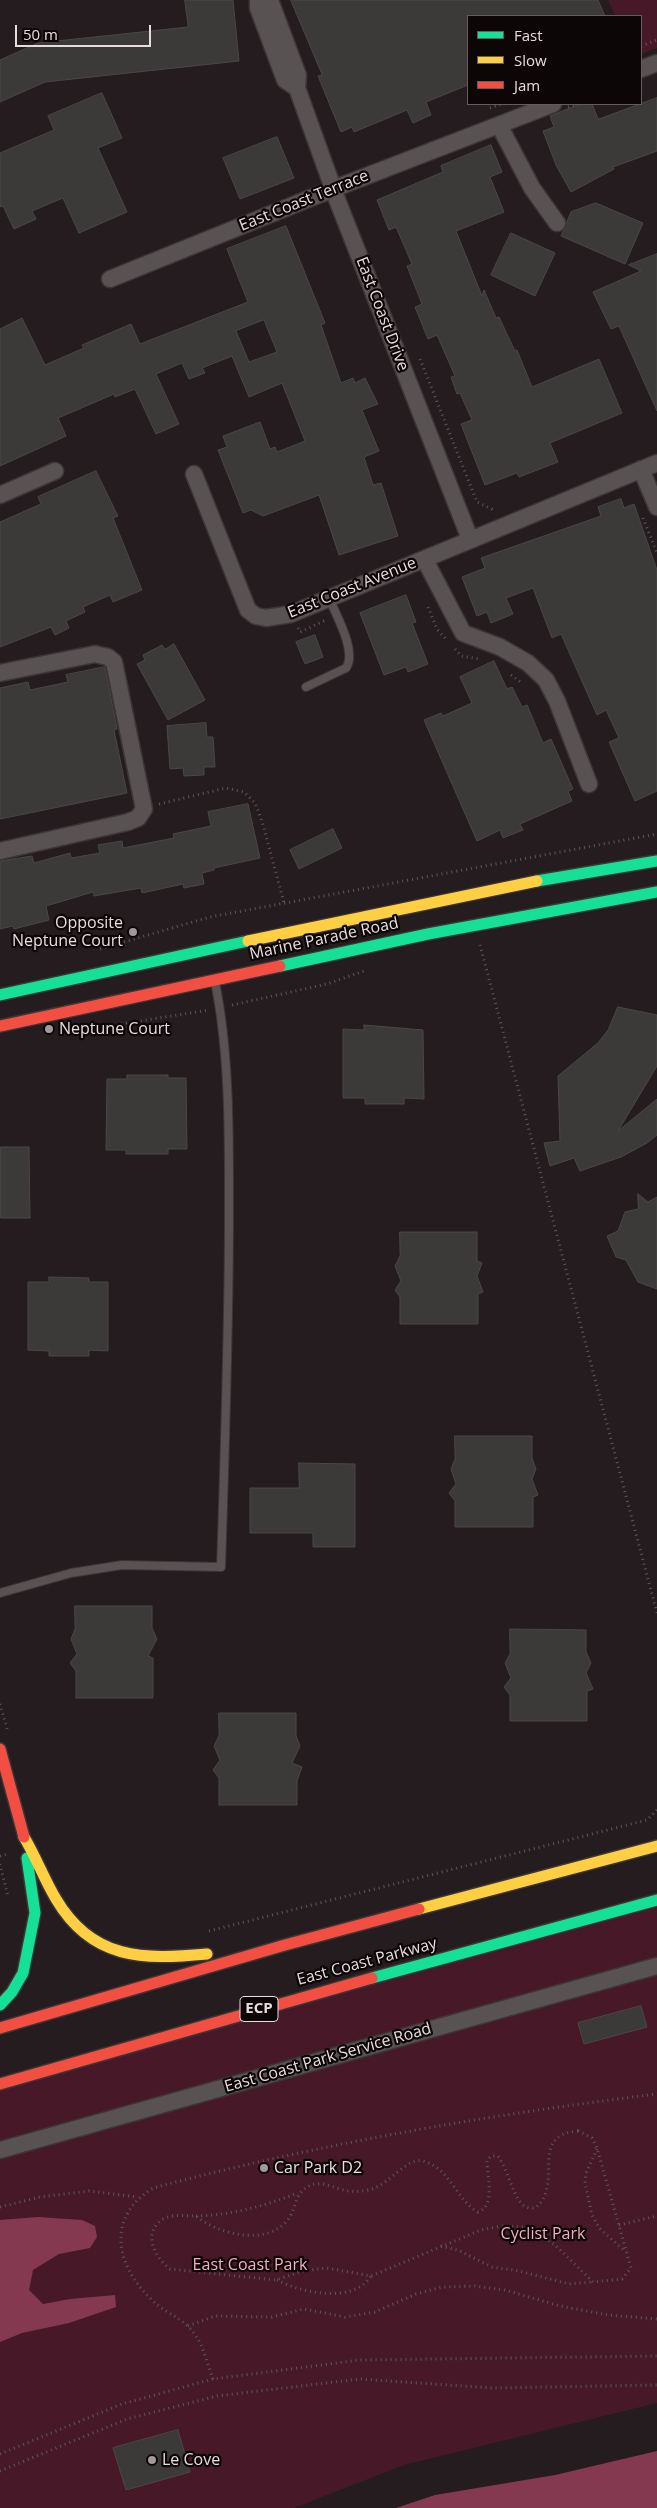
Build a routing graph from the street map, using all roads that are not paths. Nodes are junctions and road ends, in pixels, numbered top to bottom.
1 (258, 0) edge
2 (267, 0) edge
3 (657, 63) edge
4 (642, 69) edge
5 (297, 88) junction
6 (550, 105) edge
7 (499, 124) junction
8 (332, 189) junction
9 (557, 223) dead end
10 (110, 279) dead end
11 (657, 463) edge
12 (641, 469) junction
13 (55, 471) dead end
14 (194, 474) dead end
15 (0, 495) edge
16 (657, 507) edge
17 (470, 539) junction
18 (425, 560) junction
19 (330, 600) junction
20 (0, 673) edge
21 (306, 687) dead end
22 (589, 784) dead end
23 (0, 851) edge
24 (657, 861) edge
25 (657, 892) edge
26 (214, 978) junction
27 (0, 995) edge
28 (0, 1026) edge
29 (0, 1593) edge
30 (0, 1749) edge
31 (24, 1837) junction
32 (657, 1846) edge
33 (657, 1900) edge
34 (284, 1945) junction
35 (657, 1966) edge
36 (0, 2005) edge
37 (0, 2028) edge
38 (0, 2084) edge
39 (0, 2150) edge

1 - 5 street, East Coast Drive
2 - 5 street, East Coast Drive
3 - 4 street
5 - 8 street, East Coast Drive
6 - 7 street, East Coast Terrace
7 - 8 street, East Coast Terrace
7 - 9 street
8 - 10 street, East Coast Terrace
8 - 17 street, East Coast Drive
11 - 12 street, East Coast Avenue
12 - 16 street
12 - 17 street, East Coast Avenue
13 - 15 street
14 - 19 street, East Coast Avenue
17 - 18 street, East Coast Avenue
18 - 19 street, East Coast Avenue
18 - 22 street, East Coast Avenue
19 - 21 lane
20 - 23 street
24 - 27 main road, Marine Parade Road
25 - 26 main road, Marine Parade Road
26 - 28 main road, Marine Parade Road
26 - 29 lane
30 - 31 main road
31 - 34 main road
31 - 36 main road
32 - 34 main road
33 - 38 main road, East Coast Parkway / ECP
34 - 37 main road
35 - 39 street, East Coast Park Service Road

